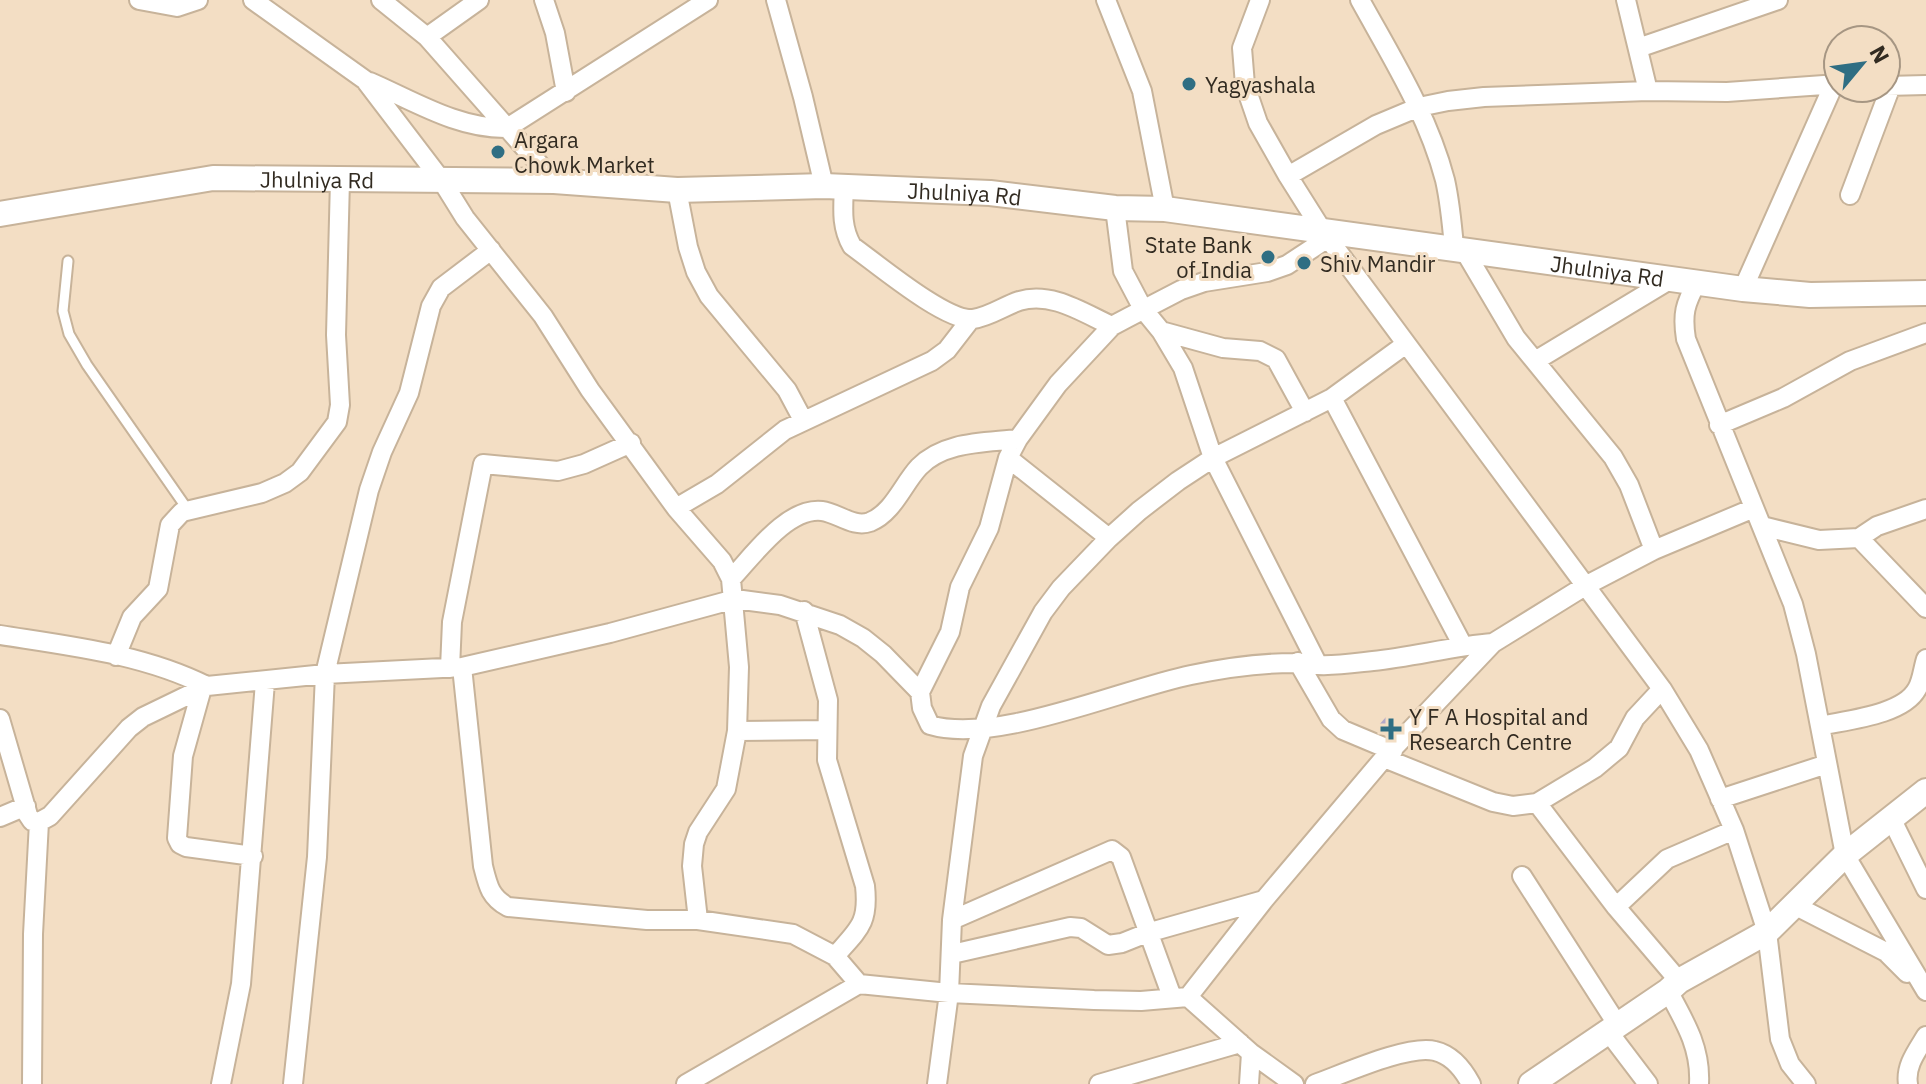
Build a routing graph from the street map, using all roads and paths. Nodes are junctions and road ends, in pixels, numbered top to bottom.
1 (139, 0) edge
2 (198, 0) edge
3 (253, 0) edge
4 (381, 0) edge
5 (479, 0) edge
6 (544, 0) edge
7 (708, 0) edge
8 (776, 0) edge
9 (1106, 0) edge
10 (1260, 0) edge
11 (1360, 0) edge
12 (1626, 0) edge
13 (1778, 0) edge
14 (427, 37) junction
15 (1638, 48) junction
16 (365, 80) junction
17 (1822, 85) edge
18 (1926, 85) edge
19 (1902, 86) edge
20 (1648, 91) junction
21 (566, 92) junction
22 (1827, 104) edge
23 (1882, 104) edge
24 (1419, 107) junction
25 (507, 128) junction
26 (1288, 176) junction
27 (340, 180) junction
28 (442, 181) junction
29 (554, 181) junction
30 (834, 187) junction
31 (677, 190) junction
32 (1850, 195) dead end
33 (1115, 208) junction
34 (1165, 209) junction
35 (0, 214) edge
36 (1325, 234) junction
37 (1459, 248) junction
38 (491, 250) junction
39 (68, 261) dead end
40 (1671, 279) junction
41 (1697, 282) junction
42 (1743, 289) junction
43 (1926, 293) edge
44 (1143, 309) junction
45 (971, 319) junction
46 (1112, 326) junction
47 (1161, 331) junction
48 (1926, 333) edge
49 (1406, 344) junction
50 (1535, 361) junction
51 (1332, 398) junction
52 (1305, 412) junction
53 (803, 420) junction
54 (1719, 425) junction
55 (1018, 439) junction
56 (631, 443) junction
57 (1008, 458) junction
58 (1213, 458) junction
59 (676, 508) junction
60 (1926, 509) edge
61 (188, 510) junction
62 (1758, 517) junction
63 (1109, 538) junction
64 (1859, 538) junction
65 (1654, 550) junction
66 (731, 579) junction
67 (1585, 586) junction
68 (735, 599) junction
69 (1926, 608) edge
70 (804, 611) junction
71 (0, 635) edge
72 (1493, 643) junction
73 (1463, 646) junction
74 (116, 656) junction
75 (1926, 659) edge
76 (1298, 662) junction
77 (1318, 665) junction
78 (456, 668) junction
79 (325, 674) junction
80 (265, 682) junction
81 (205, 687) junction
82 (1662, 689) junction
83 (920, 692) junction
84 (0, 719) edge
85 (1820, 726) junction
86 (982, 729) junction
87 (827, 730) junction
88 (737, 731) junction
89 (1389, 754) junction
90 (1827, 764) junction
91 (1926, 791) edge
92 (1720, 799) junction
93 (1537, 803) junction
94 (26, 806) junction
95 (0, 817) edge
96 (1891, 818) junction
97 (39, 822) junction
98 (1734, 830) junction
99 (1845, 855) junction
100 (253, 856) junction
101 (1522, 876) dead end
102 (1926, 889) edge
103 (1264, 900) junction
104 (1794, 905) junction
105 (1616, 907) junction
106 (698, 920) junction
107 (952, 920) junction
108 (1767, 932) junction
109 (1147, 933) junction
110 (952, 954) junction
111 (835, 956) junction
112 (859, 984) junction
113 (1674, 986) junction
114 (1926, 991) edge
115 (949, 993) junction
116 (1180, 997) junction
117 (1612, 1027) junction
118 (1926, 1036) edge
119 (1246, 1048) junction
120 (1285, 1081) edge
121 (32, 1084) edge
122 (221, 1084) edge
123 (293, 1084) edge
124 (686, 1084) edge
125 (937, 1084) edge
126 (1099, 1084) edge
127 (1249, 1084) edge
128 (1315, 1084) edge
129 (1471, 1084) edge
130 (1531, 1084) edge
131 (1648, 1084) edge
132 (1699, 1084) edge
133 (1806, 1084) edge
134 (1908, 1084) edge

1 - 2 street
3 - 16 street
4 - 14 street
5 - 14 street
6 - 21 street
7 - 21 street
8 - 30 street
9 - 34 street
10 - 26 street
11 - 24 street
12 - 15 street
13 - 15 street
14 - 25 street
15 - 20 street
16 - 25 street
16 - 28 street
17 - 20 street
18 - 19 street
20 - 24 street
21 - 25 street
22 - 42 street
23 - 32 street
24 - 26 street
24 - 37 street
25 - 29 street
26 - 36 street
27 - 28 street, Jhulniya Rd
27 - 35 street, Jhulniya Rd
27 - 61 street
28 - 29 street, Jhulniya Rd
28 - 38 street
29 - 31 street, Jhulniya Rd
30 - 31 street, Jhulniya Rd
30 - 33 street, Jhulniya Rd
30 - 45 street
31 - 53 street
33 - 34 street, Jhulniya Rd
33 - 44 street
34 - 36 street, Jhulniya Rd
36 - 37 street, Jhulniya Rd
36 - 44 street
36 - 49 street
37 - 40 street, Jhulniya Rd
37 - 50 street
38 - 56 street
38 - 79 street
39 - 61 lane
40 - 41 street, Jhulniya Rd
40 - 50 street
41 - 42 street, Jhulniya Rd
41 - 54 street
42 - 43 street, Jhulniya Rd
44 - 46 street
44 - 47 street
45 - 46 street
45 - 53 street
46 - 55 street
47 - 52 street
47 - 58 street
48 - 54 street
49 - 51 street
49 - 67 street
50 - 65 street
51 - 52 street
51 - 73 street
52 - 58 street
53 - 59 street
54 - 62 street
55 - 57 street
55 - 66 street
56 - 59 street
56 - 78 street
57 - 63 street
57 - 83 street
58 - 63 street
58 - 77 street
59 - 66 street
60 - 64 street
61 - 74 street
62 - 64 street
62 - 65 street
62 - 85 street
63 - 86 street
64 - 69 street
65 - 67 street
66 - 68 street
67 - 72 street
67 - 82 street
68 - 70 street
68 - 78 street
68 - 88 street
70 - 83 street
70 - 87 street
71 - 74 street
72 - 73 street
72 - 89 street
73 - 77 street
74 - 81 street
75 - 85 street
76 - 77 street
76 - 86 street
76 - 89 street
78 - 79 street
78 - 106 street
79 - 80 street
79 - 123 street
80 - 81 street
80 - 100 street
81 - 97 street
81 - 100 street
82 - 92 street
82 - 93 street
83 - 86 street
84 - 94 street
85 - 90 street
86 - 107 street
87 - 88 street
87 - 111 street
88 - 106 street
89 - 93 street
89 - 103 street
90 - 92 street
90 - 99 street
91 - 96 street
92 - 98 street
93 - 105 street
94 - 95 street
94 - 97 street
96 - 99 street
96 - 102 street
97 - 121 street
98 - 105 street
98 - 108 street
99 - 104 street
99 - 114 street
100 - 122 street
101 - 117 street
103 - 109 street
103 - 116 street
104 - 108 street
104 - 114 street
105 - 113 street
106 - 111 street
107 - 109 street
107 - 110 street
108 - 113 street
108 - 133 street
109 - 110 street
109 - 116 street
110 - 115 street
111 - 112 street
112 - 115 street
112 - 124 street
113 - 117 street
113 - 132 street
115 - 116 street
115 - 125 street
116 - 119 street
117 - 130 street
117 - 131 street
118 - 134 street
119 - 120 street
119 - 126 street
119 - 127 street
128 - 129 street

